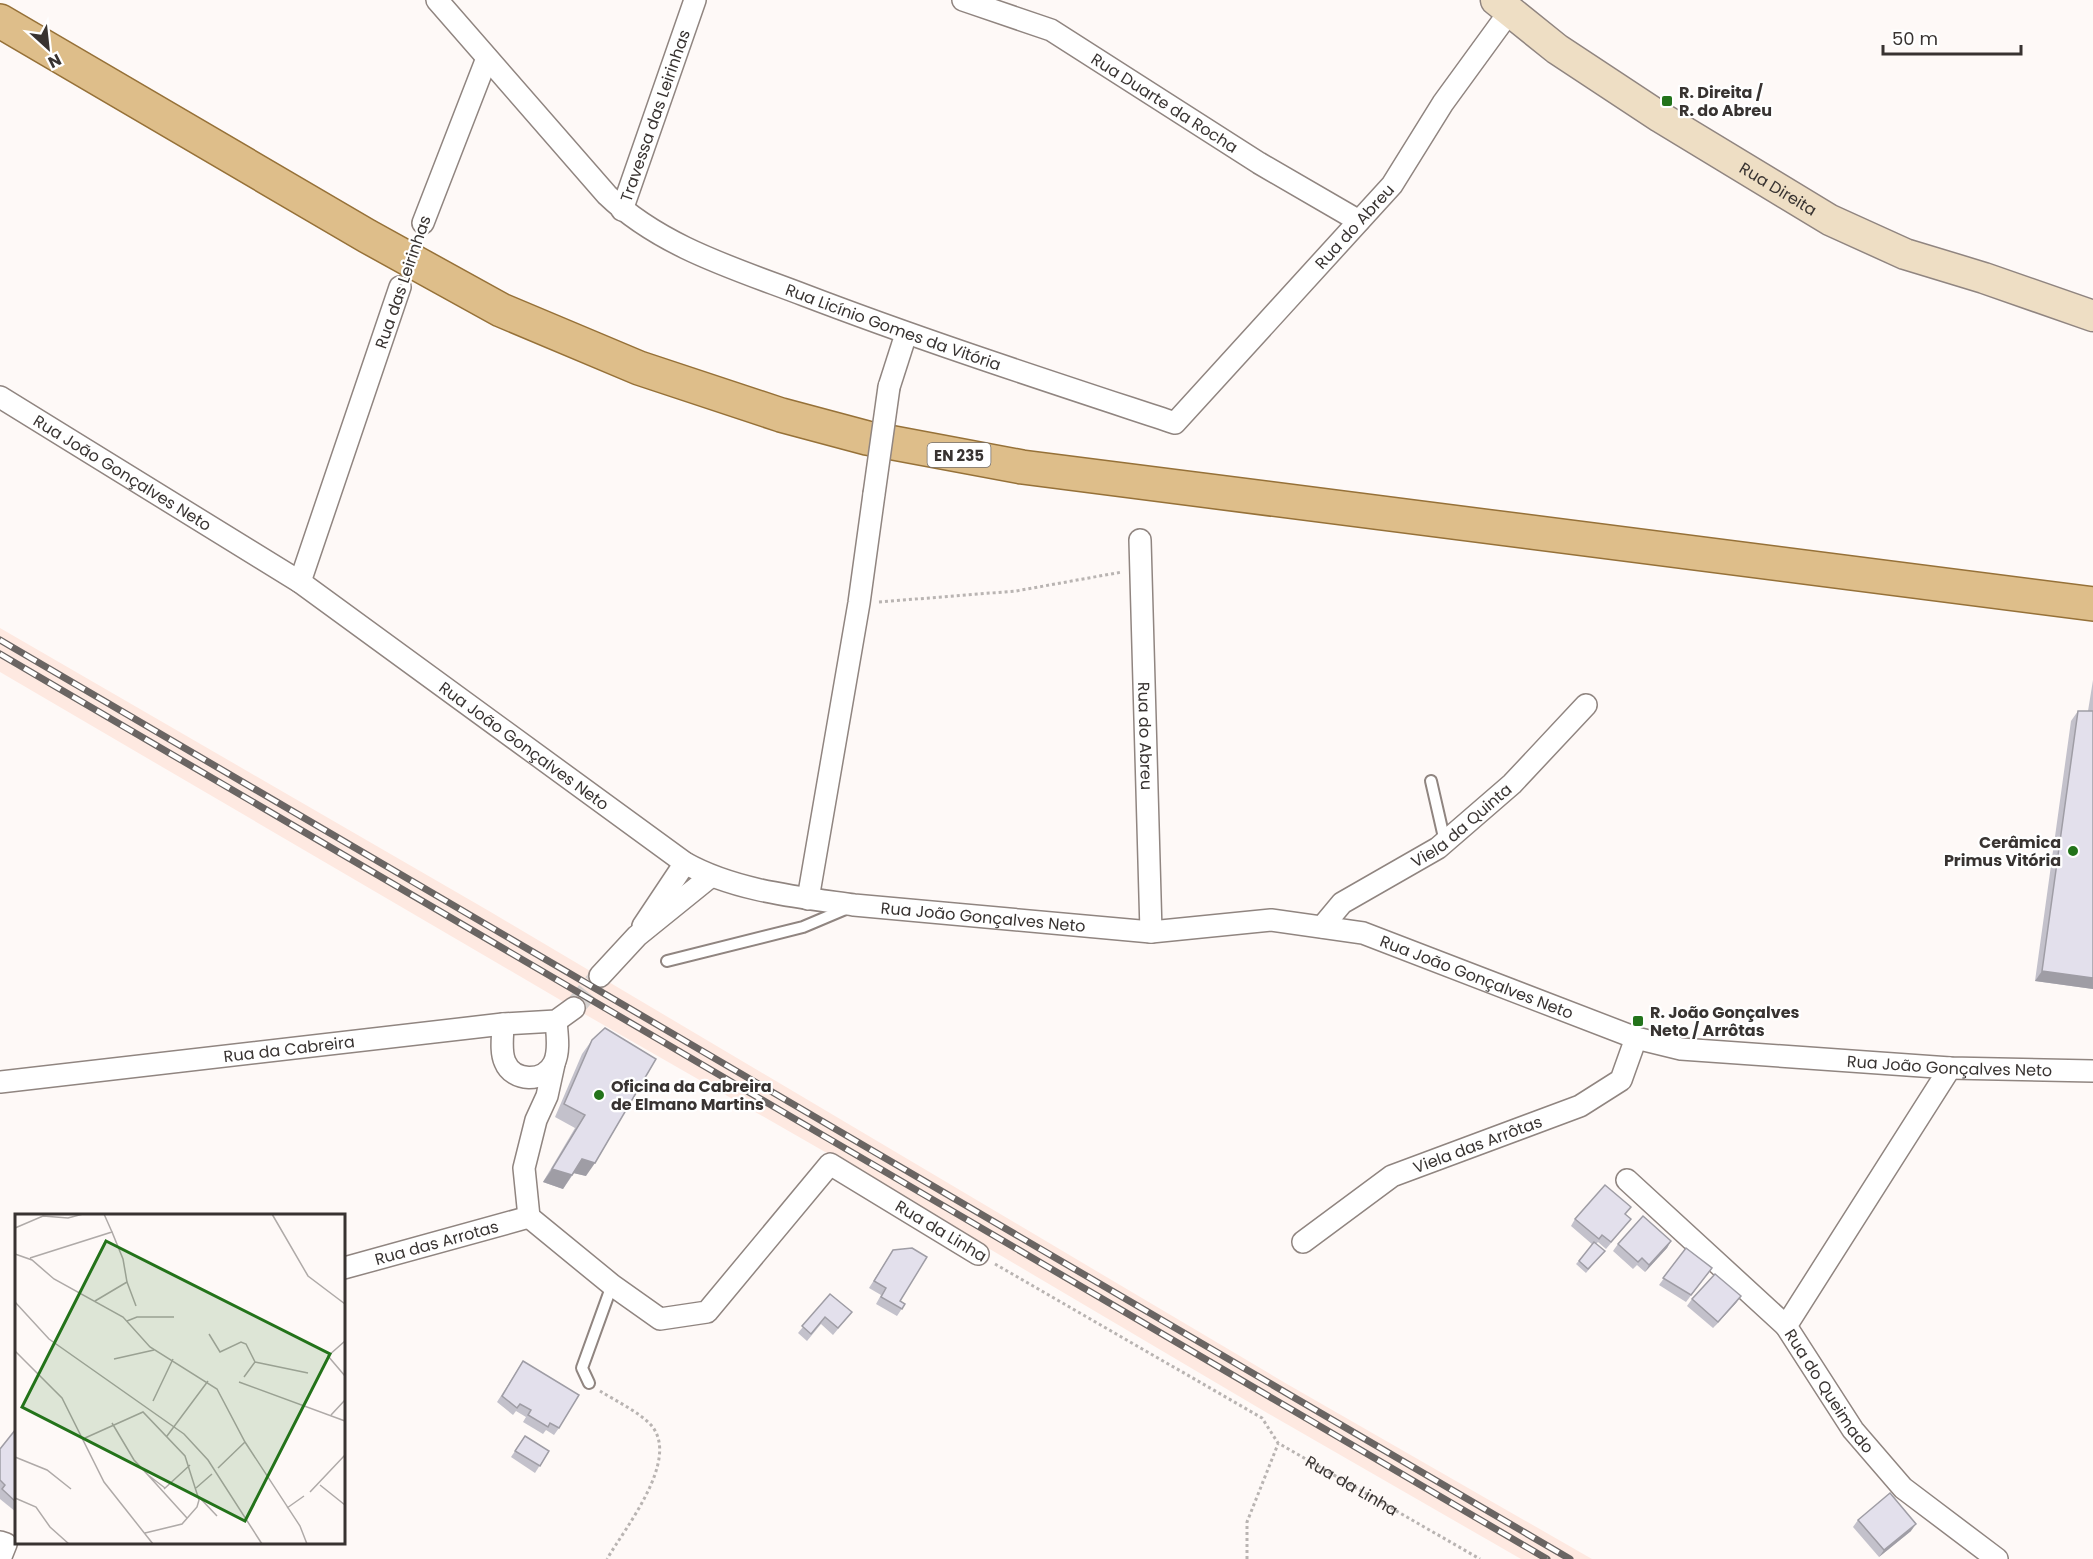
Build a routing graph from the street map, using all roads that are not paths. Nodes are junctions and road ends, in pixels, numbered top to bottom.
1 (695, 0) edge
2 (963, 0) edge
3 (437, 1) edge
4 (1503, 6) edge
5 (0, 21) edge
6 (487, 58) junction
7 (622, 210) junction
8 (1359, 221) junction
9 (423, 223) road end
10 (400, 287) road end
11 (2093, 316) edge
12 (906, 334) junction
13 (0, 397) edge
14 (1175, 423) joint
15 (1140, 540) dead end
16 (300, 582) junction
17 (2093, 604) edge
18 (1586, 705) dead end
19 (1431, 781) dead end
20 (1445, 842) junction
21 (685, 863) junction
22 (710, 877) junction
23 (808, 899) junction
24 (854, 905) junction
25 (1322, 927) junction
26 (1152, 932) junction
27 (637, 936) junction
28 (667, 961) dead end
29 (600, 976) tunnel mouth
30 (574, 1008) tunnel mouth
31 (556, 1021) junction
32 (503, 1024) junction
33 (1636, 1038) junction
34 (554, 1064) junction
35 (1950, 1068) junction
36 (2093, 1071) edge
37 (523, 1077) junction
38 (0, 1082) edge
39 (536, 1120) junction
40 (1627, 1180) dead end
41 (529, 1217) junction
42 (1303, 1242) dead end
43 (978, 1254) road end
44 (345, 1268) edge
45 (612, 1285) junction
46 (1786, 1326) junction
47 (589, 1383) road end
48 (0, 1542) edge
49 (0, 1559) edge
50 (1997, 1559) edge

1 - 7 street, Travessa das Leirinhas
2 - 8 street, Rua Duarte da Rocha
3 - 6 street
4 - 8 street, Rua do Abreu
4 - 11 main road, Rua Direita
5 - 17 main road, EN 235
6 - 7 street, Travessa das Leirinhas
6 - 9 street, Rua das Leirinhas
7 - 12 street, Rua Licínio Gomes da Vitória
8 - 14 street, Rua do Abreu
10 - 16 street, Rua das Leirinhas
12 - 14 street, Rua Licínio Gomes da Vitória
12 - 23 street, bridge
13 - 16 street, Rua João Gonçalves Neto
15 - 26 street, Rua do Abreu
16 - 21 street, Rua João Gonçalves Neto
18 - 20 street, Viela da Quinta
19 - 20 lane
20 - 25 street, Viela da Quinta
21 - 22 street, Rua João Gonçalves Neto
21 - 27 street
22 - 23 street, Rua João Gonçalves Neto
22 - 27 street
23 - 24 street, Rua João Gonçalves Neto
24 - 26 street, Rua João Gonçalves Neto
24 - 28 lane
25 - 26 street, Rua João Gonçalves Neto
25 - 33 street, Rua João Gonçalves Neto
27 - 29 street
30 - 31 street
31 - 32 street, Rua da Cabreira
31 - 34 street
32 - 37 street
32 - 38 street, Rua da Cabreira
33 - 35 street, Rua João Gonçalves Neto
33 - 42 street, Viela das Arrôtas
34 - 37 street
34 - 39 street
35 - 36 street, Rua João Gonçalves Neto
35 - 46 street, Rua do Queimado
37 - 39 street
39 - 41 street
40 - 46 street
41 - 44 street, Rua das Arrotas
41 - 45 street, Rua da Linha
43 - 45 street, Rua da Linha
45 - 47 lane
46 - 50 street, Rua do Queimado
48 - 49 street

